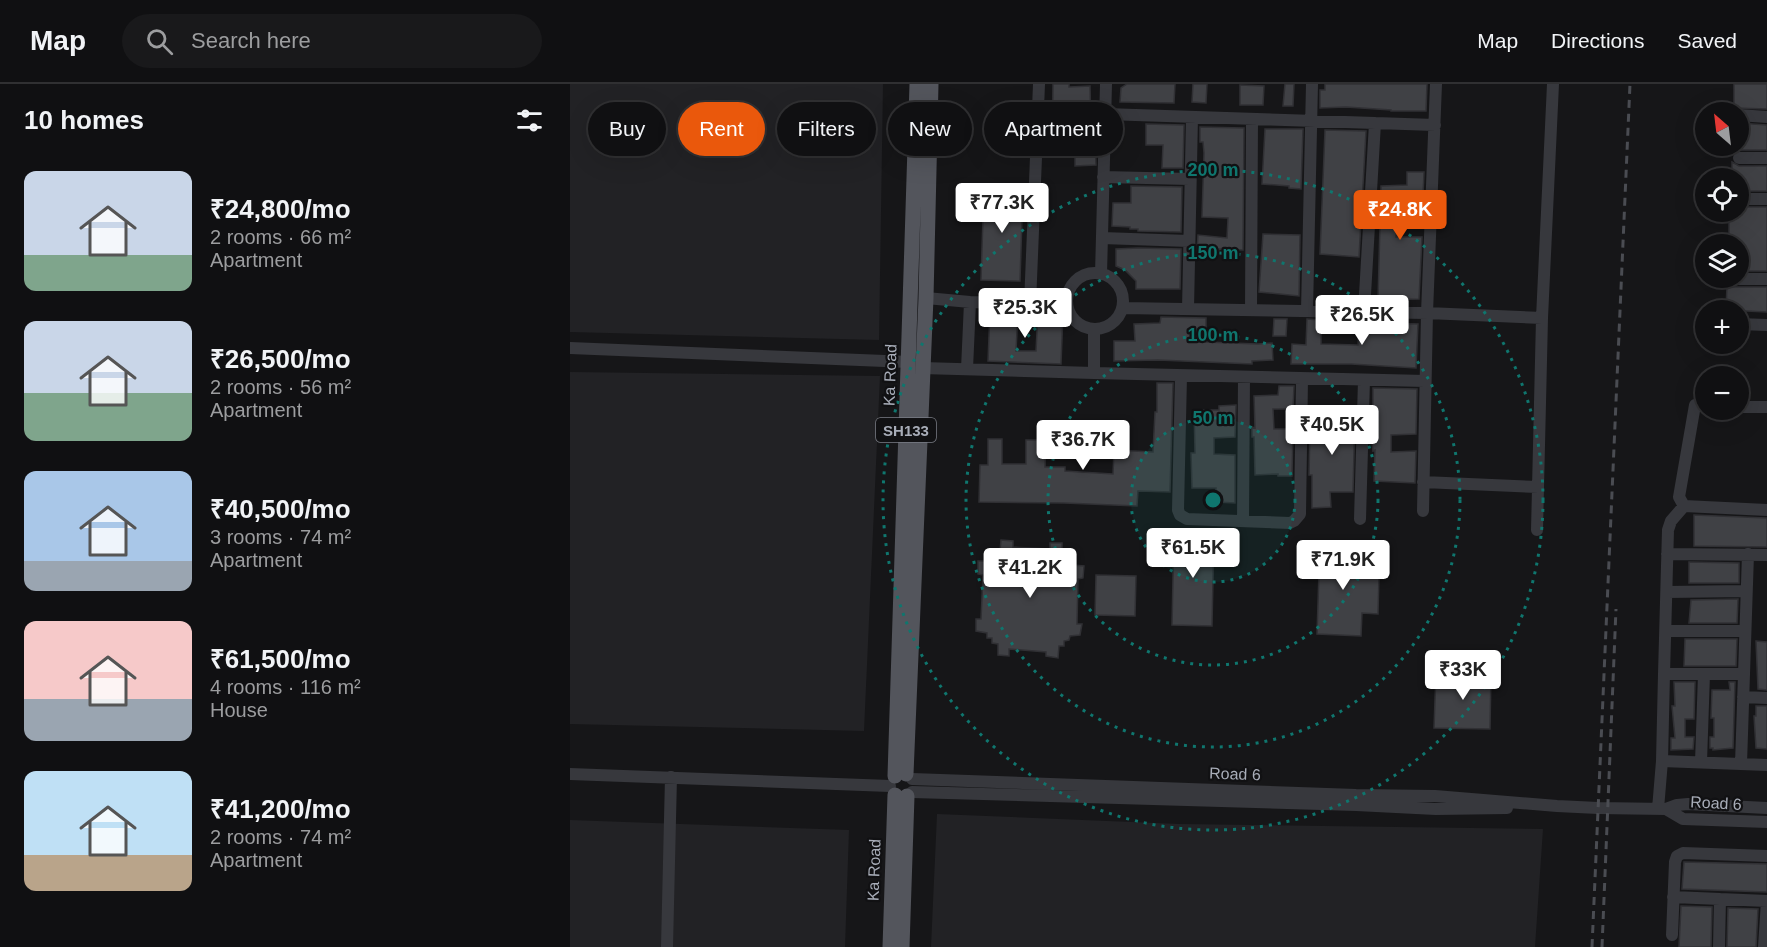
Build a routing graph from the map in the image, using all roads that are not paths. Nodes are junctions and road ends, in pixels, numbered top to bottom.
1 (916, 84) edge
2 (931, 84) edge
3 (1039, 84) edge
4 (1106, 84) edge
5 (1312, 84) edge
6 (1436, 84) edge
7 (1553, 84) edge
8 (1105, 102) edge
9 (1123, 115) edge
10 (1749, 116) edge
11 (1191, 117) junction
12 (1767, 117) edge
13 (1252, 119) junction
14 (1312, 121) junction
15 (1375, 123) junction
16 (1435, 125) junction
17 (1104, 156) edge
18 (1739, 158) dead end
19 (1767, 158) edge
20 (1103, 177) junction
21 (1190, 179) junction
22 (1749, 199) edge
23 (1767, 199) edge
24 (1102, 238) junction
25 (1189, 241) junction
26 (1101, 274) junction
27 (1749, 279) edge
28 (1767, 279) edge
29 (926, 298) junction
30 (970, 302) junction
31 (1030, 304) junction
32 (1067, 305) junction
33 (1123, 308) junction
34 (1188, 309) junction
35 (1251, 310) junction
36 (1307, 311) junction
37 (1364, 312) junction
38 (1427, 313) junction
39 (1542, 318) junction
40 (1749, 324) edge
41 (1767, 325) edge
42 (1094, 329) junction
43 (570, 348) edge
44 (915, 365) junction
45 (967, 369) junction
46 (1094, 373) junction
47 (1181, 376) junction
48 (1244, 377) junction
49 (1302, 379) junction
50 (1364, 380) junction
51 (1425, 381) junction
52 (1695, 405) edge
53 (1749, 406) edge
54 (1767, 407) edge
55 (1423, 482) junction
56 (1538, 487) junction
57 (1684, 506) junction
58 (1767, 510) edge
59 (1423, 512) dead end
60 (1360, 519) dead end
61 (1243, 521) junction
62 (1537, 530) dead end
63 (1668, 554) junction
64 (1748, 554) junction
65 (1767, 555) edge
66 (1746, 591) junction
67 (1667, 592) junction
68 (1666, 631) junction
69 (1745, 631) junction
70 (1664, 674) junction
71 (1704, 674) junction
72 (1744, 674) junction
73 (1743, 697) junction
74 (1767, 698) edge
75 (1662, 761) junction
76 (1701, 762) junction
77 (1741, 764) junction
78 (1767, 765) edge
79 (570, 774) edge
80 (671, 777) junction
81 (902, 785) junction
82 (1767, 808) edge
83 (1662, 809) junction
84 (1767, 822) edge
85 (1767, 856) edge
86 (1673, 897) junction
87 (1720, 899) junction
88 (1767, 901) edge
89 (1672, 935) dead end
90 (667, 947) edge
91 (890, 947) edge
92 (902, 947) edge
93 (1719, 947) edge
94 (1764, 947) edge

1 - 44 main road, Ka Road / SH133
2 - 29 main road, Ka Road / SH133
3 - 31 street
4 - 8 street
5 - 14 street
6 - 16 street
7 - 39 street
9 - 11 street
10 - 12 street
11 - 13 street
11 - 21 street
13 - 14 street
13 - 35 street
14 - 15 street
14 - 36 street
15 - 16 street
15 - 37 street
16 - 38 street
17 - 20 street
18 - 19 street
20 - 21 street
20 - 24 street
21 - 25 street
22 - 23 street
24 - 25 street
24 - 26 street
25 - 34 street
26 - 32 street
26 - 33 street
27 - 28 street
29 - 30 street
29 - 44 main road, Ka Road / SH133
30 - 31 street
30 - 45 street
31 - 32 street
32 - 42 street
33 - 34 street
33 - 42 street
34 - 35 street
35 - 36 street
36 - 37 street
37 - 38 street
38 - 39 street
38 - 51 street
39 - 56 street
40 - 41 street
42 - 46 street
43 - 44 street
44 - 45 street
44 - 81 main road, Ka Road / SH133
45 - 46 street
46 - 47 street
47 - 48 street
47 - 61 street
48 - 49 street
48 - 61 street
49 - 50 street
49 - 61 street
50 - 51 street
50 - 60 street
51 - 55 street
52 - 57 street
53 - 54 street
55 - 56 street
55 - 59 street
56 - 62 street
57 - 58 street
57 - 63 street
63 - 64 street
63 - 67 street
64 - 65 street
64 - 66 street
66 - 67 street
66 - 69 street
67 - 68 street
68 - 69 street
68 - 70 street
69 - 72 street
70 - 71 street
70 - 75 street
71 - 72 street
71 - 76 street
72 - 73 street
73 - 74 street
73 - 77 street
75 - 76 street
75 - 83 street
76 - 77 street
77 - 78 street
79 - 80 street, Road 6
80 - 81 street, Road 6
80 - 90 street
81 - 83 street, Road 6
81 - 91 main road, Ka Road / SH133
81 - 92 main road, Ka Road / SH133
82 - 83 street, Road 6
83 - 84 street, Road 6
85 - 86 street
86 - 87 street
86 - 89 street
87 - 88 street
87 - 93 street
88 - 94 street

